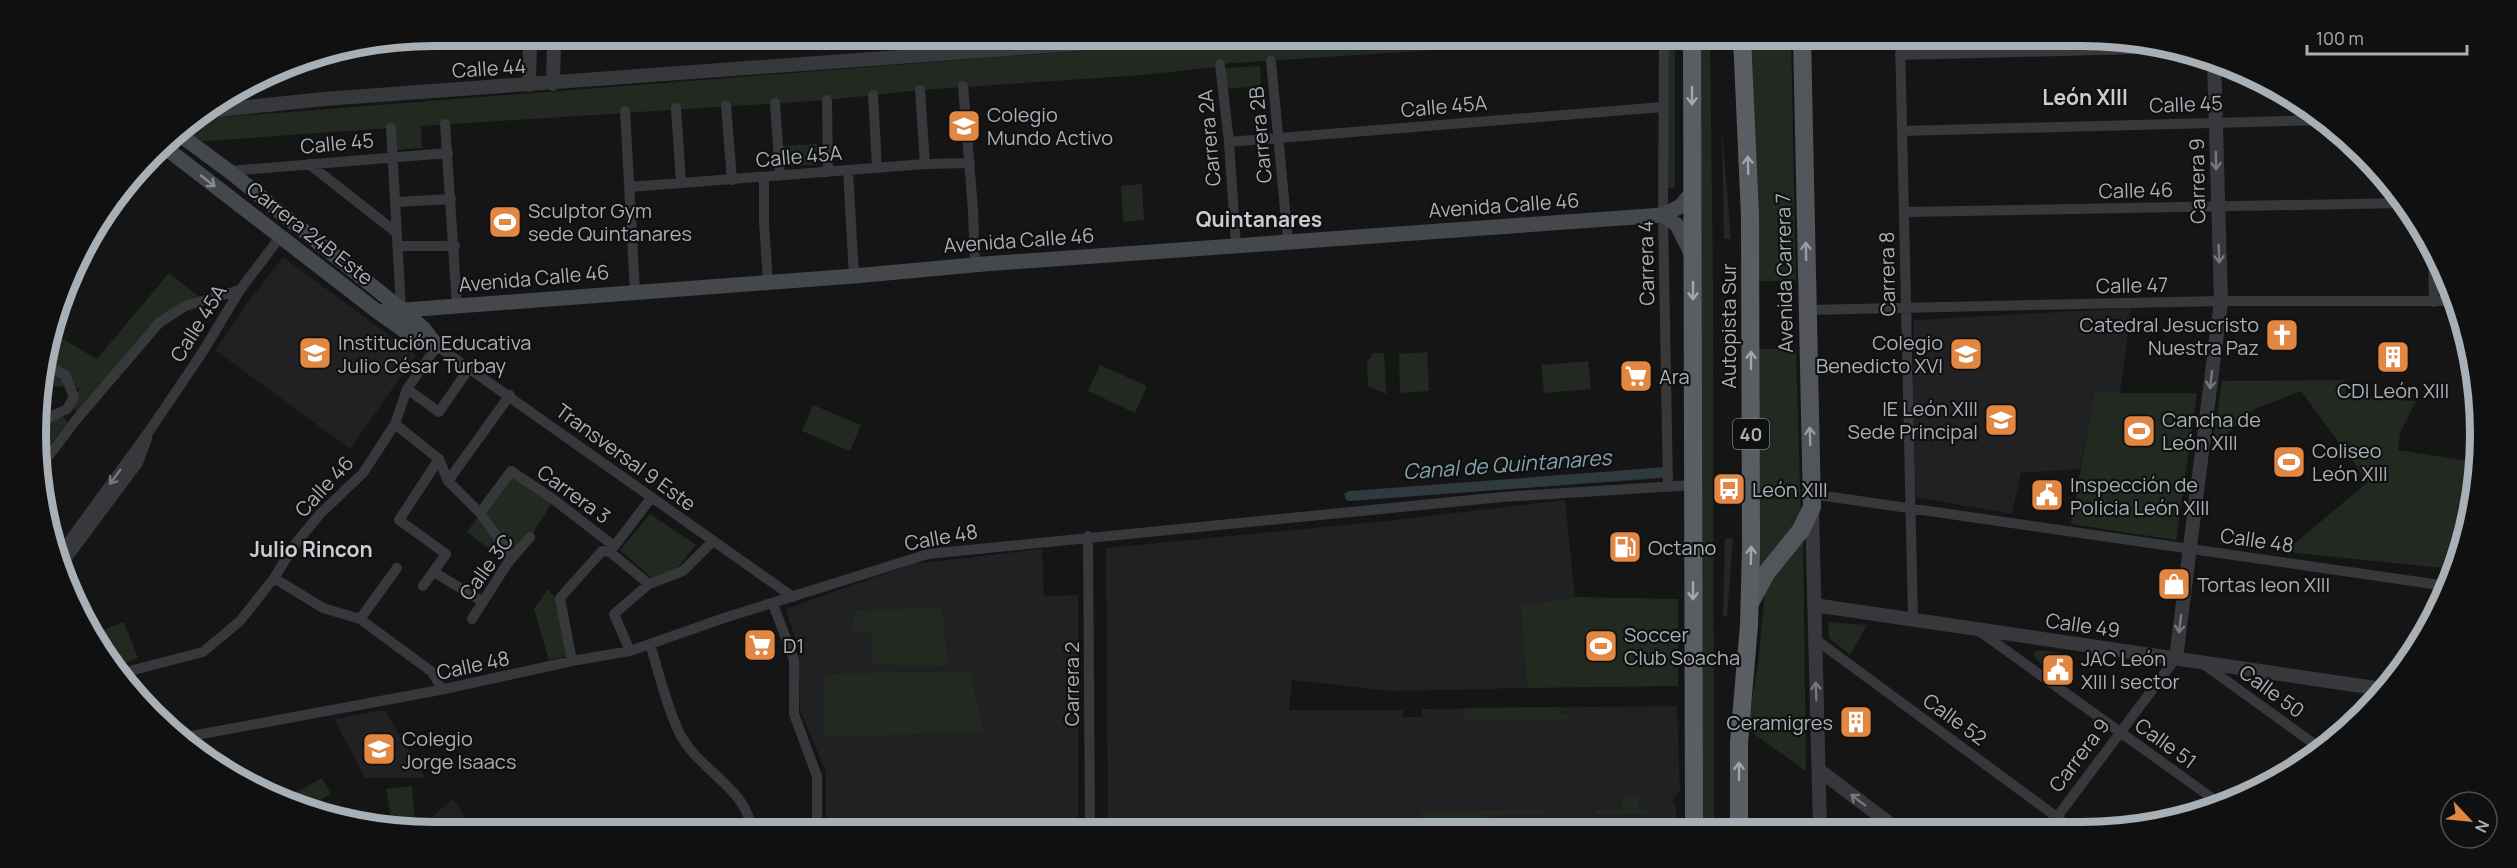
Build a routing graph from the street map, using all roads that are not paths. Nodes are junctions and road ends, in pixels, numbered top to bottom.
1 (530, 46) edge
2 (554, 46) edge
3 (1051, 46) edge
4 (1664, 46) edge
5 (1692, 46) edge
6 (1742, 46) edge
7 (1802, 46) edge
8 (1900, 46) edge
9 (2128, 49) edge
10 (1900, 55) junction
11 (1271, 61) dead end
12 (1220, 64) dead end
13 (2214, 69) edge
14 (553, 84) junction
15 (529, 85) junction
16 (963, 86) dead end
17 (920, 90) dead end
18 (873, 95) dead end
19 (827, 100) dead end
20 (775, 103) dead end
21 (726, 106) dead end
22 (1663, 107) junction
23 (676, 108) dead end
24 (222, 110) edge
25 (625, 111) dead end
26 (2309, 120) edge
27 (2216, 121) junction
28 (445, 124) dead end
29 (391, 128) dead end
30 (1902, 130) junction
31 (185, 138) edge
32 (1278, 138) junction
33 (1229, 142) junction
34 (170, 151) edge
35 (448, 153) junction
36 (393, 156) junction
37 (970, 163) junction
38 (309, 164) junction
39 (925, 164) junction
40 (877, 168) junction
41 (848, 170) junction
42 (229, 171) junction
43 (828, 172) junction
44 (780, 176) junction
45 (764, 178) junction
46 (732, 180) junction
47 (681, 183) junction
48 (630, 187) junction
49 (1692, 192) junction
50 (451, 199) junction
51 (397, 202) junction
52 (2394, 203) edge
53 (2217, 207) junction
54 (1904, 212) junction
55 (1664, 215) junction
56 (397, 233) junction
57 (280, 237) junction
58 (1288, 241) junction
59 (1236, 245) junction
60 (398, 246) junction
61 (455, 246) junction
62 (1693, 257) junction
63 (975, 264) junction
64 (2433, 269) edge
65 (854, 276) junction
66 (768, 281) junction
67 (240, 290) junction
68 (635, 291) junction
69 (2221, 302) junction
70 (2434, 302) junction
71 (2447, 302) edge
72 (457, 306) junction
73 (1906, 308) junction
74 (401, 309) junction
75 (1806, 309) junction
76 (378, 312) junction
77 (438, 346) junction
78 (470, 367) junction
79 (52, 370) edge
80 (407, 389) junction
81 (510, 395) junction
82 (67, 409) junction
83 (47, 419) edge
84 (76, 420) junction
85 (395, 424) junction
86 (47, 458) edge
87 (439, 459) junction
88 (134, 460) junction
89 (448, 481) junction
90 (1692, 485) junction
91 (1668, 487) junction
92 (651, 498) junction
93 (1812, 501) junction
94 (1910, 509) junction
95 (480, 513) junction
96 (1088, 536) junction
97 (531, 537) dead end
98 (713, 541) junction
99 (64, 548) edge
100 (612, 549) junction
101 (2190, 549) junction
102 (512, 557) junction
103 (67, 558) edge
104 (397, 568) dead end
105 (434, 572) junction
106 (274, 578) junction
107 (649, 585) junction
108 (2440, 585) edge
109 (423, 586) dead end
110 (793, 597) junction
111 (483, 602) junction
112 (1750, 603) junction
113 (773, 604) junction
114 (1814, 604) junction
115 (360, 619) junction
116 (472, 619) dead end
117 (1913, 619) junction
118 (1976, 629) junction
119 (1815, 639) junction
120 (650, 644) junction
121 (630, 651) junction
122 (2176, 658) junction
123 (572, 661) junction
124 (2201, 662) junction
125 (128, 671) edge
126 (2375, 688) edge
127 (440, 690) junction
128 (2120, 732) junction
129 (192, 736) edge
130 (2314, 744) edge
131 (1819, 770) junction
132 (2213, 799) edge
133 (2057, 817) junction
134 (751, 822) edge
135 (817, 822) edge
136 (1090, 822) edge
137 (1694, 822) edge
138 (1739, 822) edge
139 (1820, 822) edge
140 (1888, 822) edge
141 (2064, 822) edge

1 - 15 street
2 - 14 street
3 - 14 street, Calle 44
4 - 22 street, Carrera 4
5 -> 49 highway, Autopista Sur
112 -> 6 highway, Autopista Sur / 40
75 -> 7 main road, Avenida Carrera 7
8 - 10 street, Carrera 8
9 - 10 street
10 - 30 street, Carrera 8
11 - 32 street, Carrera 2B
12 - 33 street, Carrera 2A
13 - 27 street, Carrera 9
14 - 15 street, Calle 44
15 - 24 street, Calle 44
16 - 37 street
17 - 39 street
18 - 40 street
19 - 43 street
20 - 44 street
21 - 46 street
22 - 32 street, Calle 45A
22 - 55 street, Carrera 4
23 - 47 street
25 - 48 street
26 - 27 street, Calle 45
27 - 30 street, Calle 45
27 -> 53 street, Carrera 9
28 - 35 street
29 - 36 street
30 - 54 street, Carrera 8
31 - 42 main road
32 - 33 street, Calle 45A
32 - 58 street, Carrera 2B
33 - 59 street, Carrera 2A
34 -> 57 main road, Carrera 24B Este
35 - 36 street, Calle 45
35 - 50 street
36 - 38 street, Calle 45
36 - 51 street
37 - 39 street, Calle 45A
37 - 63 street
38 - 42 street, Calle 45
38 - 56 street
39 - 40 street, Calle 45A
40 - 41 street, Calle 45A
41 - 43 street, Calle 45A
41 - 65 street
42 - 74 main road
43 - 44 street, Calle 45A
44 - 45 street, Calle 45A
45 - 46 street, Calle 45A
45 - 66 street
46 - 47 street, Calle 45A
47 - 48 street, Calle 45A
48 - 68 street
49 - 55 main road
49 - 62 highway, Autopista Sur
50 - 51 street
50 - 61 street
51 - 56 street
52 - 53 street, Calle 46
53 - 54 street, Calle 46
53 -> 69 street, Carrera 9
54 - 73 street, Carrera 8
55 - 58 main road, Avenida Calle 46
55 - 62 main road
55 - 91 street, Carrera 4
56 - 60 street
57 - 67 street, Calle 45A
57 - 76 main road, Carrera 24B Este
58 - 59 main road, Avenida Calle 46
59 - 63 main road, Avenida Calle 46
60 - 61 street
60 - 74 street
61 - 72 street
62 -> 90 highway, Autopista Sur
63 - 65 main road, Avenida Calle 46
64 - 70 street
65 - 66 main road, Avenida Calle 46
66 - 68 main road, Avenida Calle 46
67 - 84 street
67 - 88 street, Calle 45A
68 - 72 main road, Avenida Calle 46
69 - 70 street, Calle 47
69 - 73 street, Calle 47
69 -> 101 street, Carrera 9
70 - 71 street, Calle 47
72 - 74 main road, Avenida Calle 46
73 - 75 street, Calle 47
73 - 94 street, Carrera 8
74 - 76 main road, Avenida Calle 46
74 - 77 main road
93 -> 75 main road, Avenida Carrera 7
76 - 77 main road, Carrera 24B Este
77 - 78 street, Transversal 9 Este
77 - 80 street, Calle 46
78 - 80 street
78 - 81 street, Transversal 9 Este
79 - 82 street
80 - 85 street, Calle 46
81 - 89 street
81 - 92 street, Transversal 9 Este
82 - 83 street
82 - 84 street
84 - 86 street
85 - 87 street
85 - 106 street, Calle 46
87 - 89 street
87 - 105 street
88 -> 99 street, Calle 45A
88 - 103 street, Calle 45A
89 - 95 street
90 - 91 street, Calle 48
90 -> 137 highway, Autopista Sur
91 - 96 street, Calle 48
92 - 98 street, Transversal 9 Este
92 - 100 street
93 - 94 street, Calle 48
93 - 112 main road, Avenida Carrera 7
93 - 114 street, Avenida Carrera 7
94 - 101 street, Calle 48
94 - 117 street, Carrera 8
95 - 100 street, Carrera 3
95 - 102 street
96 - 110 street, Calle 48
96 - 136 street, Carrera 2
97 - 102 street, Calle 3C
98 - 107 street
98 - 110 street, Transversal 9 Este
100 - 107 street, Carrera 3
100 - 123 street
101 - 108 street, Calle 48
101 -> 122 street, Carrera 9
102 - 111 street, Calle 3C
104 - 115 street
105 - 109 street
105 - 111 street
106 - 115 street
106 - 125 street, Calle 46
107 - 121 street
110 - 113 street, Calle 48
111 - 116 street, Calle 3C
138 -> 112 highway, Autopista Sur / 40
113 - 120 street, Calle 48
113 - 135 street
114 - 117 street, Calle 49
114 - 119 street, Avenida Carrera 7
115 - 127 street
117 - 118 street, Calle 49
118 - 122 street, Calle 49
118 - 128 street, Calle 51
131 -> 119 street, Avenida Carrera 7
119 - 133 street, Calle 52
120 - 121 street, Calle 48
120 - 134 street
121 - 123 street, Calle 48
122 - 124 street, Calle 49
122 - 128 street, Carrera 9
123 - 127 street, Calle 48
124 - 126 street, Calle 49
124 - 130 street, Calle 50
127 - 129 street, Calle 48
128 - 132 street, Calle 51
128 - 133 street, Carrera 9
131 - 139 street, Avenida Carrera 7
140 -> 131 street
133 - 141 street, Calle 52

